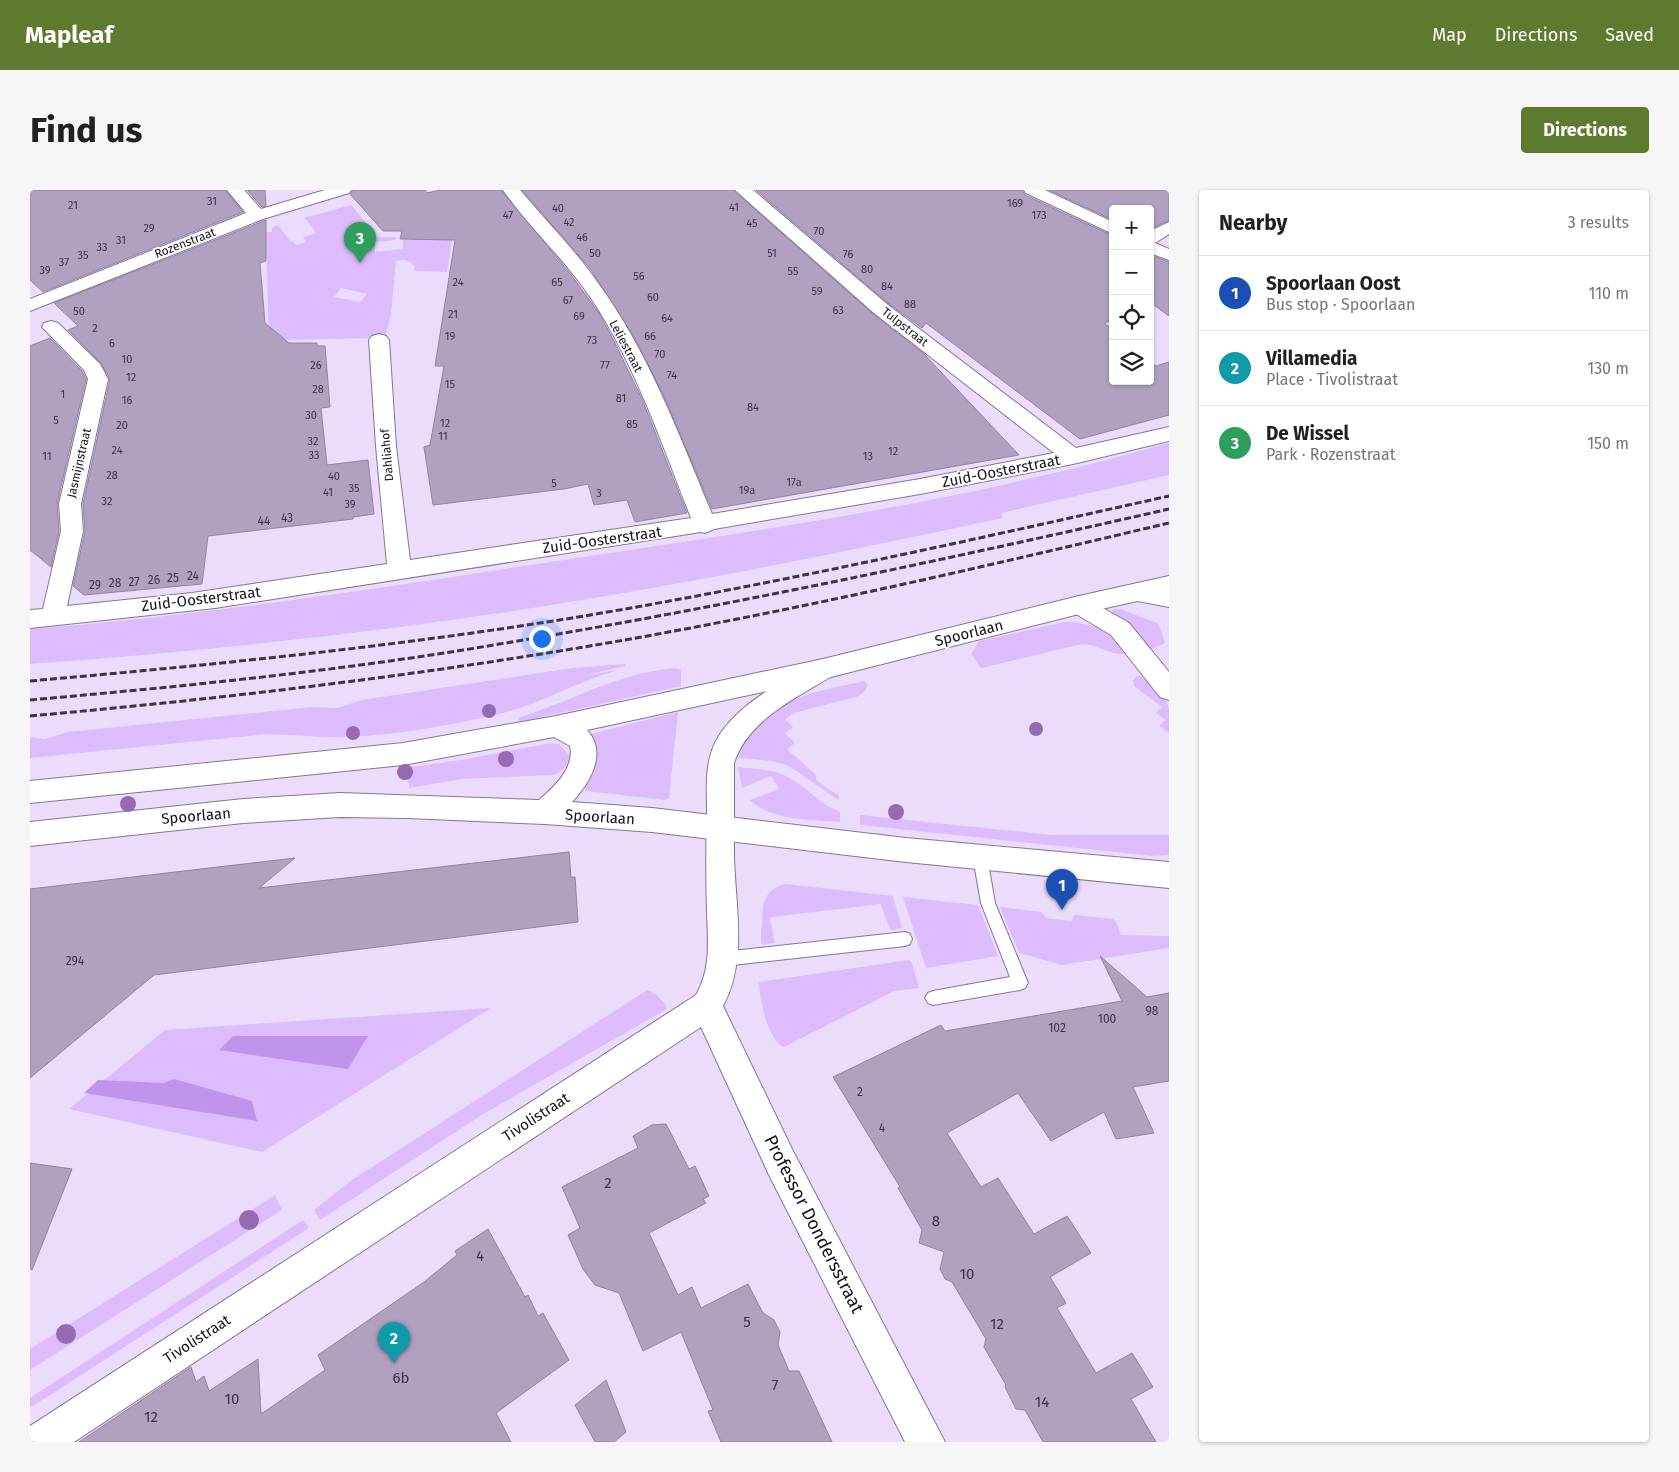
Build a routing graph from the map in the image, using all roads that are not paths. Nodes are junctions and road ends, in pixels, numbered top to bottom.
1 (234, 190) edge
2 (343, 190) edge
3 (511, 190) edge
4 (743, 190) edge
5 (1032, 190) edge
6 (256, 215) junction
7 (1109, 227) edge
8 (1169, 227) edge
9 (1154, 236) edge
10 (1154, 249) edge
11 (1169, 256) edge
12 (30, 305) edge
13 (44, 330) joint
14 (379, 340) dead end
15 (1169, 434) edge
16 (1073, 457) junction
17 (704, 525) junction
18 (399, 570) junction
19 (1169, 585) edge
20 (1135, 593) junction
21 (1169, 598) edge
22 (1079, 605) junction
23 (53, 616) junction
24 (30, 619) edge
25 (823, 669) junction
26 (1169, 690) edge
27 (556, 726) junction
28 (30, 792) edge
29 (545, 812) junction
30 (721, 828) junction
31 (30, 834) edge
32 (980, 857) junction
33 (1169, 875) edge
34 (905, 939) dead end
35 (723, 959) junction
36 (933, 998) dead end
37 (707, 1005) junction
38 (40, 1442) edge
39 (926, 1442) edge

1 - 6 street
2 - 6 street, Rozenstraat
3 - 17 street, Leliestraat
4 - 16 street, Tulpstraat
5 - 7 street
6 - 12 street, Rozenstraat
8 - 9 street
10 - 11 street
12 - 13 street, Rozenstraat
13 - 23 street, Jasmijnstraat
14 - 18 street, Dahliahof
15 - 16 street, Zuid-Oosterstraat
16 - 17 street, Zuid-Oosterstraat
17 - 18 street, Zuid-Oosterstraat
18 - 23 street, Zuid-Oosterstraat
19 - 20 street, Spoorlaan
20 - 21 street, Spoorlaan
20 - 22 street, Spoorlaan
22 - 25 street, Spoorlaan
22 - 26 street
23 - 24 street, Zuid-Oosterstraat
25 - 27 street, Spoorlaan
25 - 30 street, Tivolistraat
27 - 28 street, Spoorlaan
27 - 29 street
29 - 30 street, Spoorlaan
29 - 31 street, Spoorlaan
30 - 32 street, Spoorlaan
30 - 35 street, Tivolistraat
32 - 33 street, Spoorlaan
32 - 36 lane
34 - 35 lane
35 - 37 street, Tivolistraat
37 - 38 street, Tivolistraat
37 - 39 street, Professor Dondersstraat

